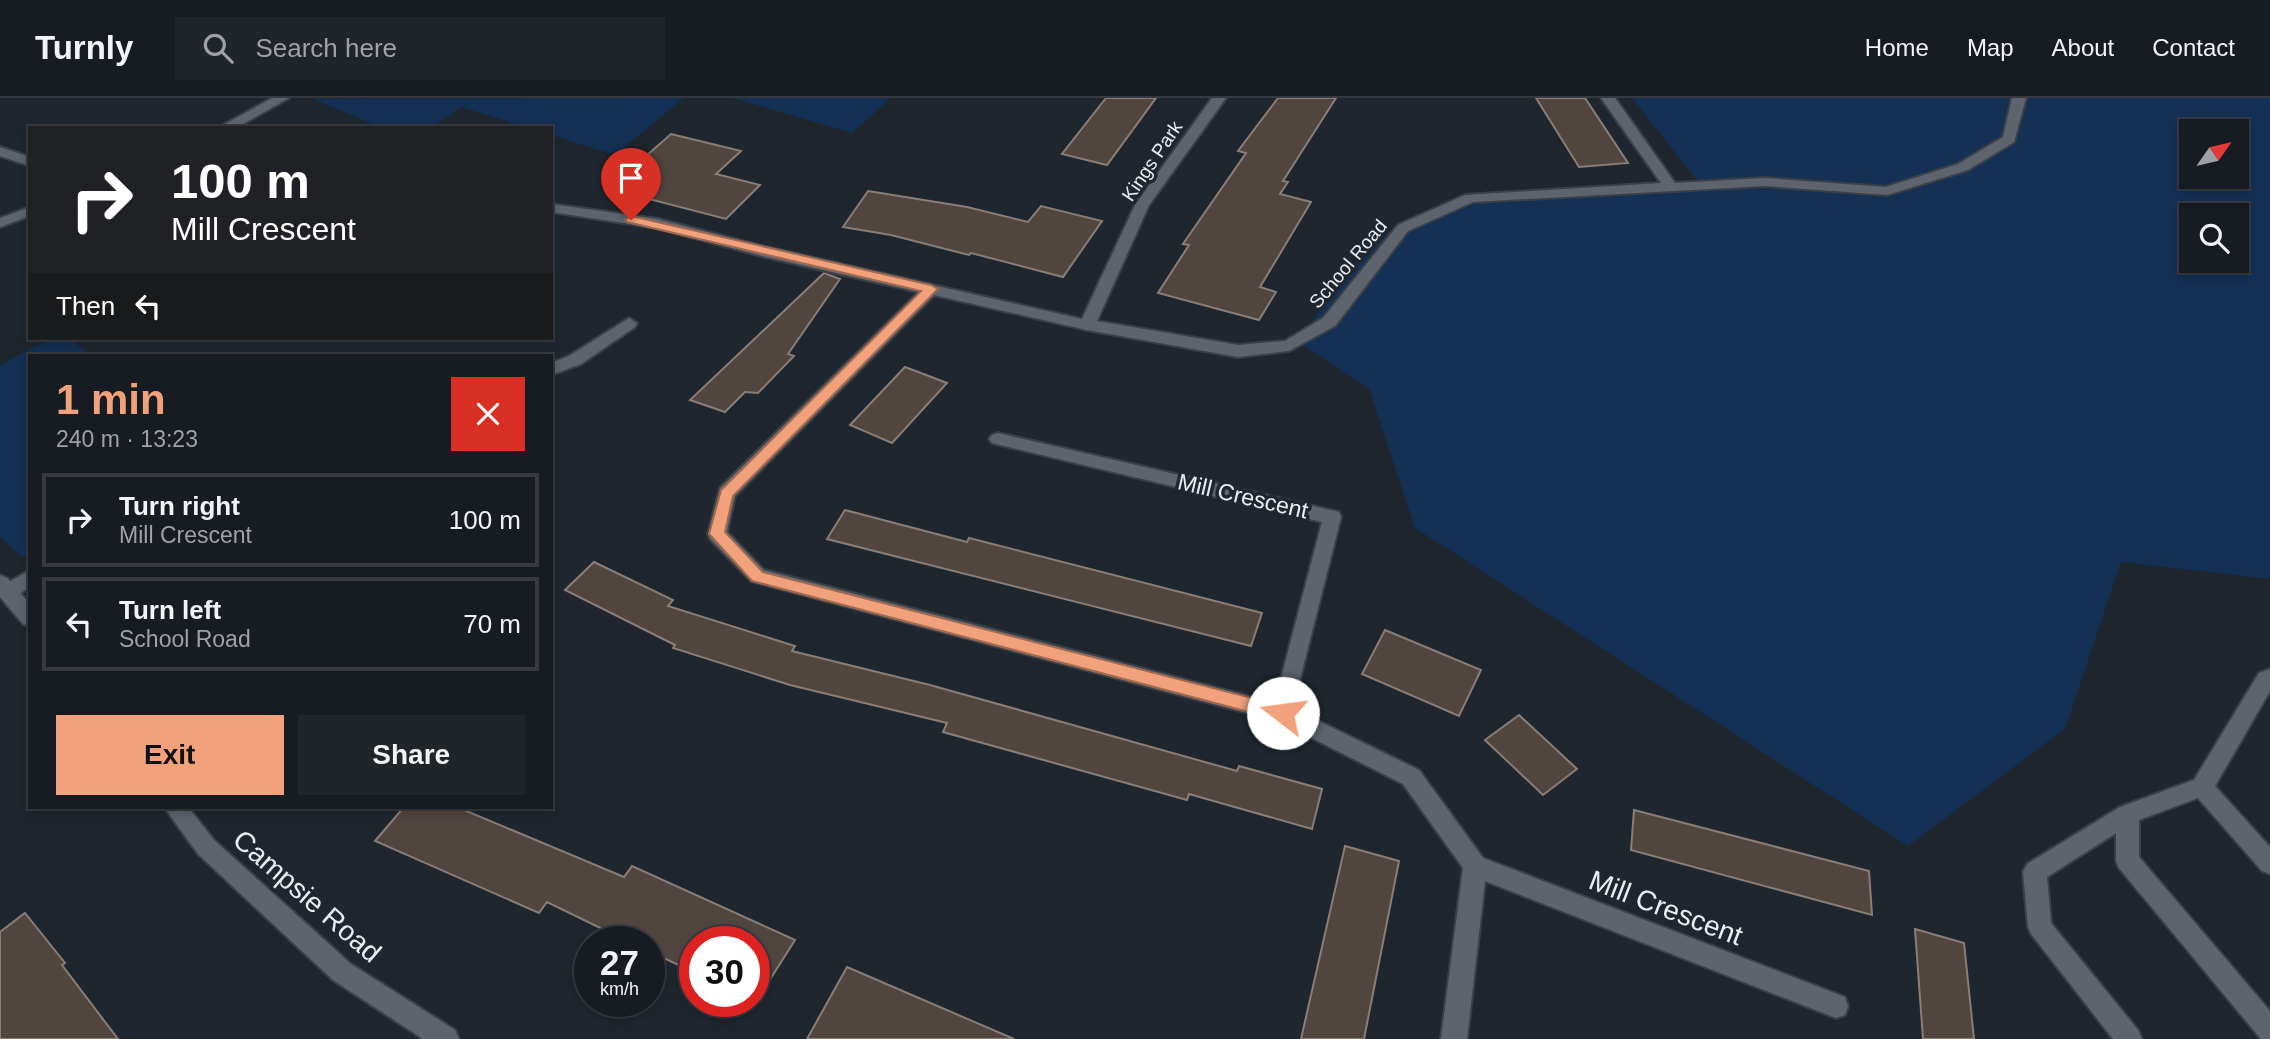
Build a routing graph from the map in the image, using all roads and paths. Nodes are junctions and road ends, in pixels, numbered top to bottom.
1 (282, 98) edge
2 (1219, 98) edge
3 (1608, 98) edge
4 (2019, 98) edge
5 (229, 126) edge
6 (0, 151) edge
7 (28, 161) edge
8 (1670, 186) junction
9 (553, 208) edge
10 (28, 212) edge
11 (0, 223) edge
12 (931, 289) junction
13 (628, 323) dead end
14 (1087, 325) junction
15 (553, 368) edge
16 (998, 439) dead end
17 (28, 578) edge
18 (4, 587) edge
19 (28, 616) edge
20 (2270, 677) edge
21 (1283, 713) junction
22 (2202, 787) junction
23 (177, 809) edge
24 (2128, 814) junction
25 (2270, 863) edge
26 (1475, 866) junction
27 (1836, 1006) dead end
28 (2270, 1030) edge
29 (446, 1039) edge
30 (1454, 1039) edge
31 (2129, 1039) edge

1 - 5 street
2 - 14 street, Kings Park
3 - 8 street
4 - 8 street, School Road
6 - 7 street
8 - 14 street, School Road
9 - 12 street, School Road
10 - 11 street
12 - 14 street, School Road
12 - 21 street
13 - 15 street
16 - 21 street, Mill Crescent
17 - 18 street
18 - 19 street
20 - 22 street
21 - 26 street
22 - 24 street
22 - 25 street
23 - 29 street, Campsie Road
24 - 28 street
24 - 31 street
26 - 27 street, Mill Crescent
26 - 30 street

